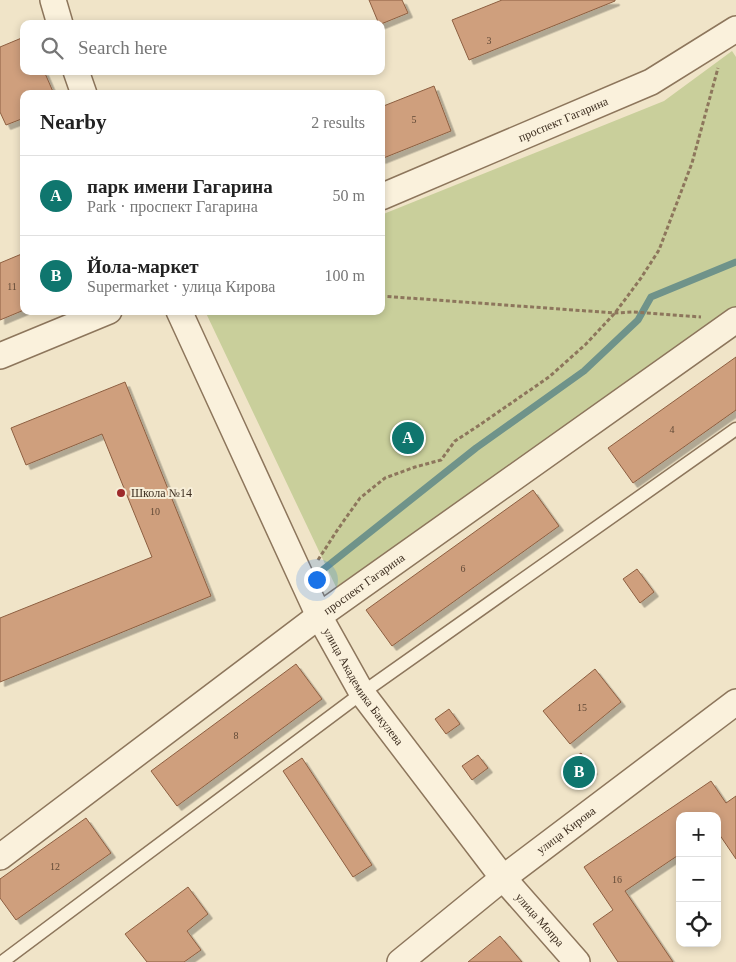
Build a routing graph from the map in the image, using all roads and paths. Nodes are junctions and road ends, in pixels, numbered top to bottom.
1 (53, 0) edge
2 (59, 20) edge
3 (732, 31) edge
4 (77, 75) edge
5 (83, 90) edge
6 (385, 195) edge
7 (385, 296) edge
8 (615, 313) junction
9 (664, 314) dead end
10 (99, 315) edge
11 (181, 315) edge
12 (736, 320) edge
13 (0, 356) edge
14 (736, 428) edge
15 (304, 584) junction
16 (318, 616) junction
17 (362, 693) junction
18 (736, 702) edge
19 (0, 857) edge
20 (503, 878) junction
21 (2, 962) edge
22 (400, 962) edge
23 (578, 962) edge

1 - 2 street
3 - 6 street, проспект Гагарина
3 - 8 path
4 - 5 street
7 - 8 path
8 - 9 path
8 - 15 path
10 - 13 street
11 - 15 street, улица Академика Бакулева
12 - 16 street, проспект Гагарина
14 - 17 lane
15 - 16 street, улица Академика Бакулева
16 - 17 street, улица Академика Бакулева
16 - 19 street, проспект Гагарина
17 - 20 street, улица Академика Бакулева
17 - 21 lane
18 - 20 street, улица Кирова
20 - 22 street, улица Кирова
20 - 23 street, улица Мопра

